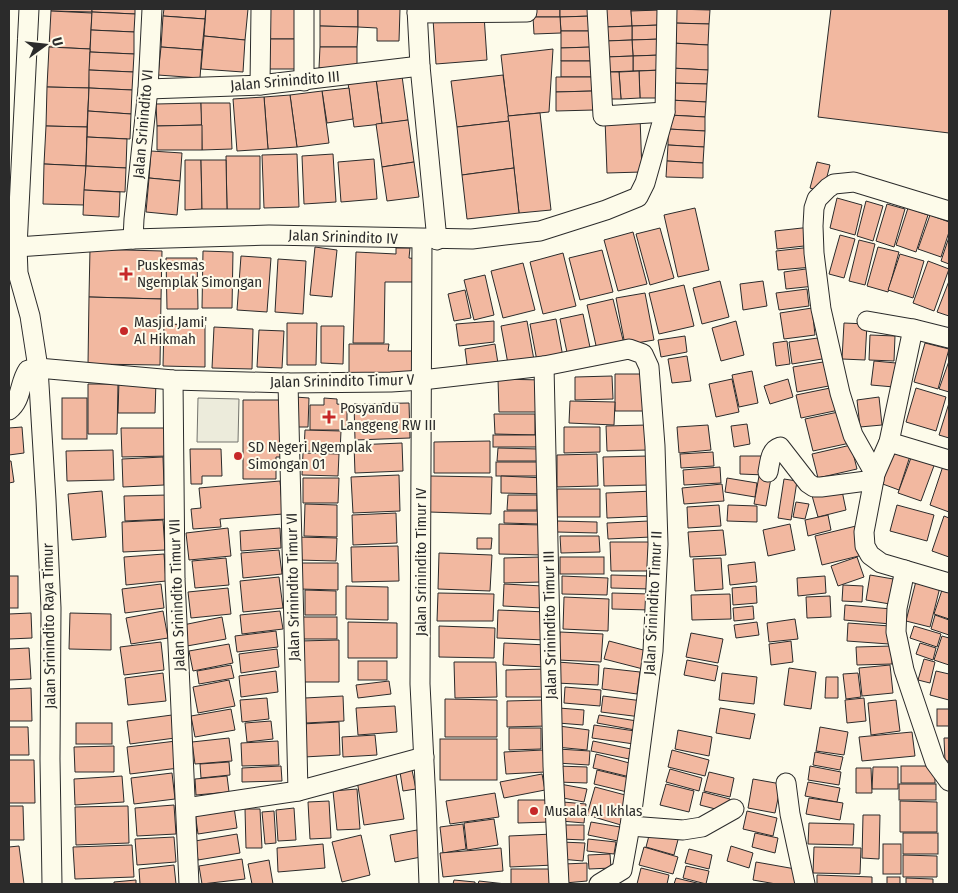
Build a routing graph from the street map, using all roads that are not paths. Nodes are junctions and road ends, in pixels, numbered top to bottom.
1 (28, 9) edge
2 (152, 9) edge
3 (261, 9) edge
4 (304, 9) edge
5 (527, 9) edge
6 (597, 9) edge
7 (667, 9) edge
8 (417, 11) edge
9 (420, 66) junction
10 (304, 81) junction
11 (260, 85) junction
12 (148, 89) junction
13 (665, 112) junction
14 (15, 150) edge
15 (949, 211) edge
16 (133, 239) junction
17 (430, 240) junction
18 (17, 247) junction
19 (13, 273) edge
20 (867, 321) dead end
21 (913, 329) junction
22 (949, 338) edge
23 (643, 354) joint
24 (544, 366) junction
25 (38, 368) junction
26 (173, 380) junction
27 (422, 380) junction
28 (288, 383) junction
29 (9, 410) edge
30 (889, 442) junction
31 (949, 460) edge
32 (768, 472) dead end
33 (875, 477) junction
34 (905, 570) junction
35 (949, 583) edge
36 (424, 757) junction
37 (949, 781) edge
38 (786, 783) dead end
39 (298, 792) junction
40 (186, 808) junction
41 (734, 809) dead end
42 (630, 826) junction
43 (52, 884) edge
44 (189, 884) edge
45 (425, 884) edge
46 (560, 884) edge
47 (599, 884) edge
48 (805, 884) edge

1 - 14 street, Jalan Srinindito Raya Timur
2 - 12 street, Jalan Srinindito VI
3 - 11 street
4 - 10 street
5 - 8 street
6 - 13 street
7 - 13 street, Jalan Srinindito IV
8 - 9 street
9 - 10 street, Jalan Srinindito III
9 - 17 street
10 - 11 street, Jalan Srinindito III
11 - 12 street, Jalan Srinindito III
12 - 16 street, Jalan Srinindito VI
13 - 17 street, Jalan Srinindito IV
14 - 18 street, Jalan Srinindito Raya Timur
15 - 33 street
16 - 17 street, Jalan Srinindito IV
16 - 18 street, Jalan Srinindito IV
17 - 27 street, Jalan Srinindito Timur IV
18 - 19 street, Jalan Srinindito Raya Timur
19 - 25 street, Jalan Srinindito Raya Timur
20 - 21 street
21 - 22 street
21 - 30 street
23 - 24 street, Jalan Srinindito Timur V
23 - 42 street, Jalan Srinindito Timur II
24 - 27 street, Jalan Srinindito Timur V
24 - 46 street, Jalan Srinindito Timur III
25 - 26 street, Jalan Srinindito Timur V
25 - 29 street
25 - 43 street, Jalan Srinindito Raya Timur
26 - 28 street, Jalan Srinindito Timur V
26 - 40 street, Jalan Srinindito Timur VII
27 - 28 street, Jalan Srinindito Timur V
27 - 36 street, Jalan Srinindito Timur IV
28 - 39 street, Jalan Srinindito Timur VI
30 - 31 street
30 - 33 street
32 - 33 street
33 - 34 street
34 - 35 street
34 - 37 street
36 - 39 street
36 - 45 street, Jalan Srinindito Timur IV
38 - 48 street
39 - 40 street
40 - 44 street, Jalan Srinindito Timur VII
41 - 42 street
42 - 47 street, Jalan Srinindito Timur II

